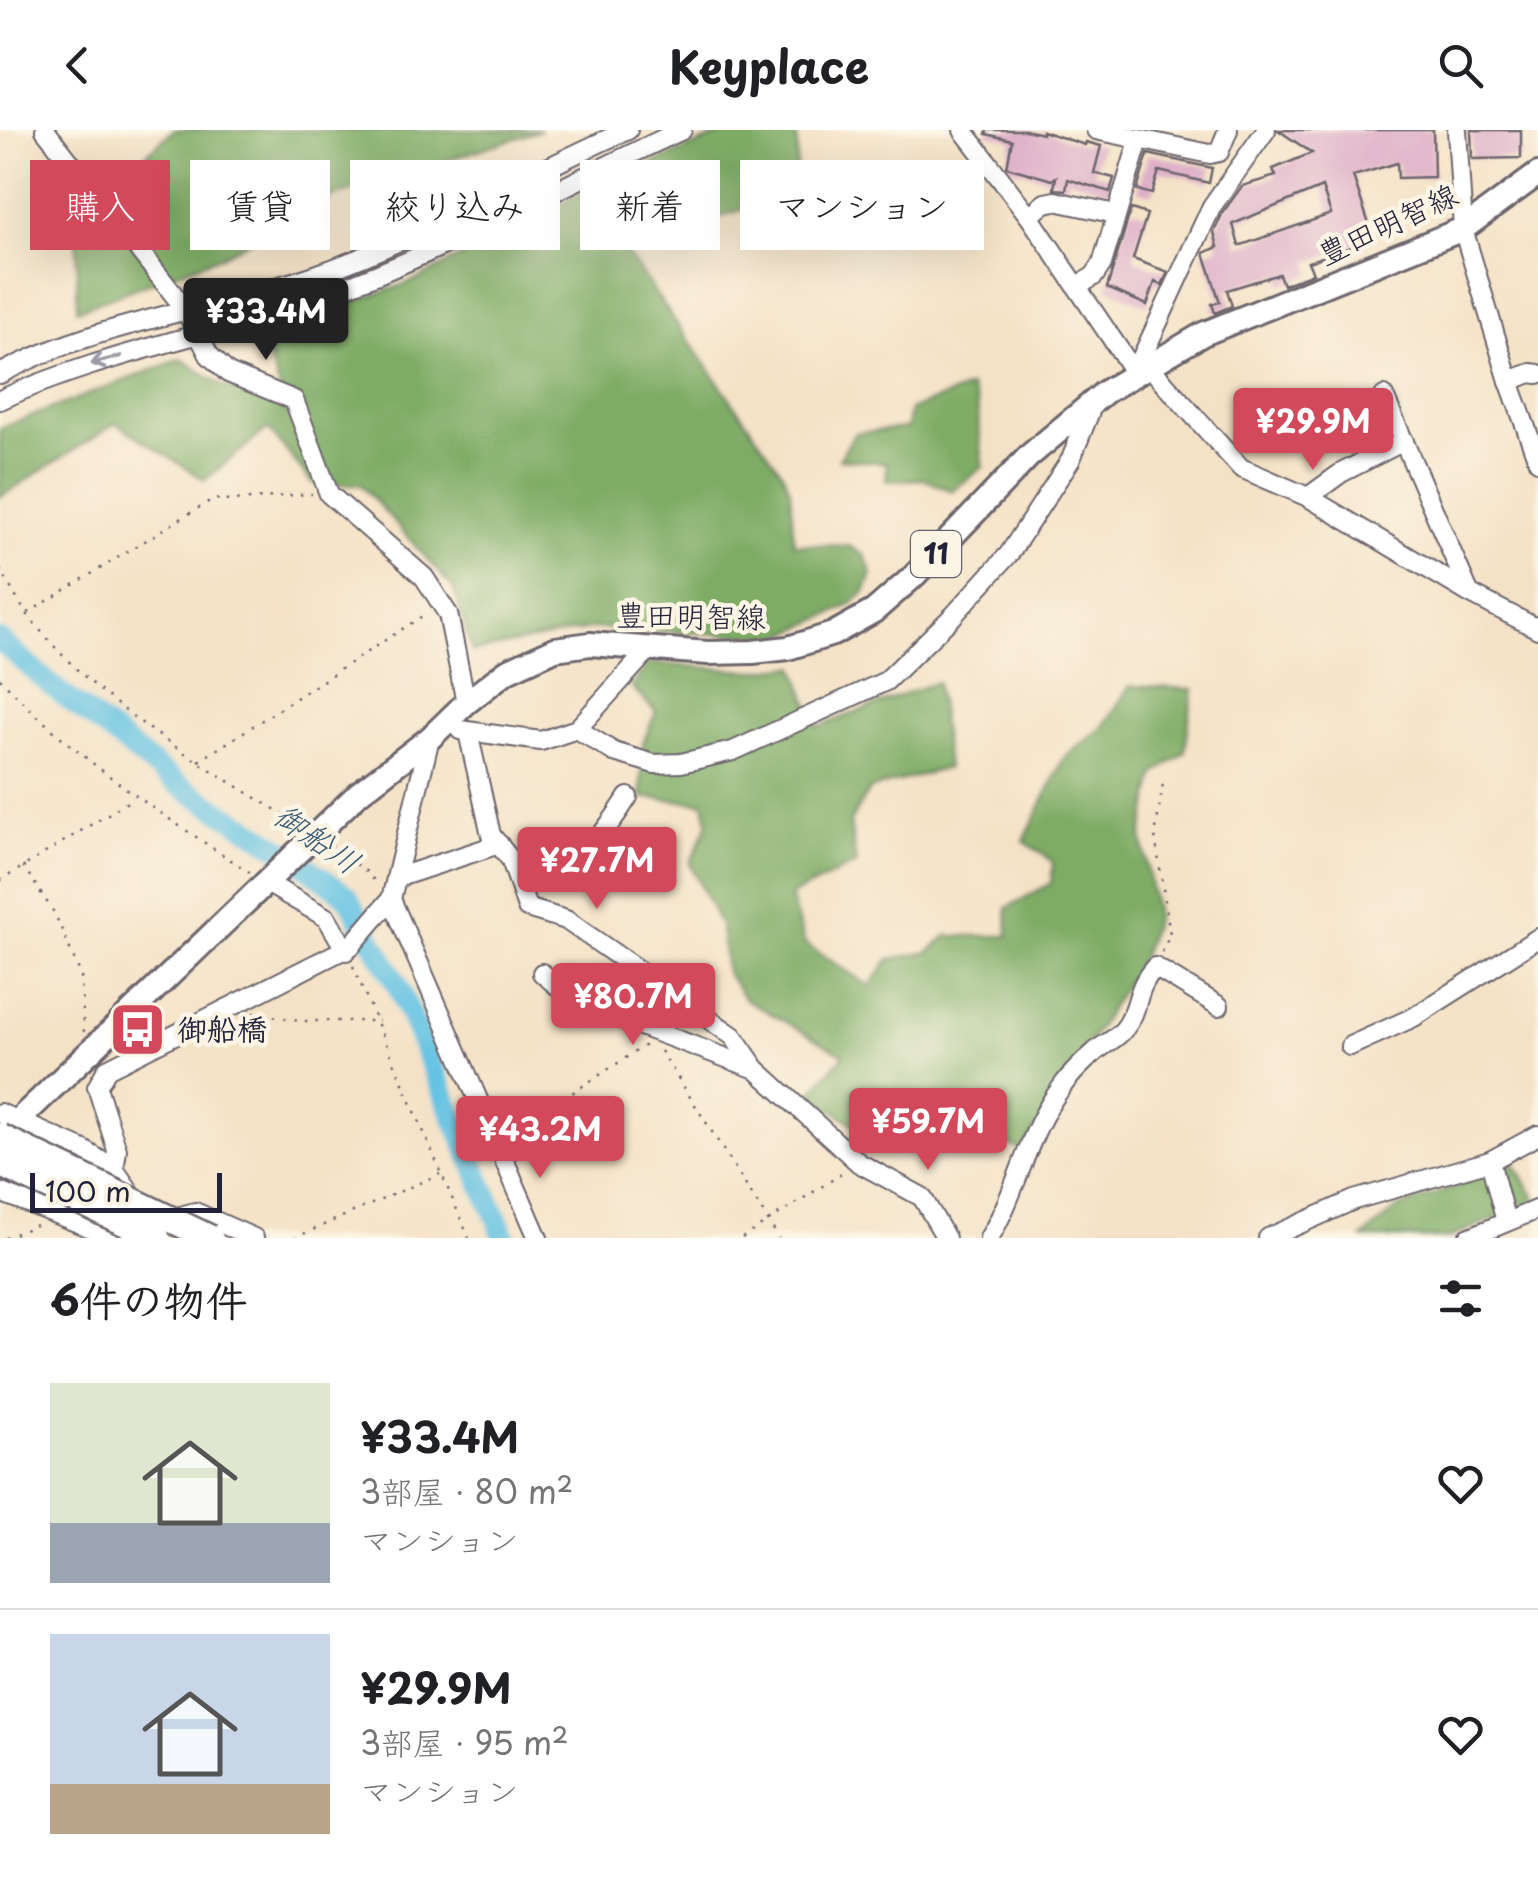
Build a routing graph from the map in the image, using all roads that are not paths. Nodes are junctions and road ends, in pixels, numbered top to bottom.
1 (70, 130) edge
2 (628, 130) edge
3 (682, 130) edge
4 (963, 130) edge
5 (1096, 130) edge
6 (1228, 130) edge
7 (1266, 130) edge
8 (1456, 130) edge
9 (48, 135) edge
10 (1139, 140) junction
11 (1538, 174) edge
12 (1116, 214) junction
13 (1029, 216) junction
14 (1463, 230) junction
15 (1078, 286) junction
16 (185, 310) junction
17 (197, 335) junction
18 (1142, 369) junction
19 (0, 374) edge
20 (1538, 374) edge
21 (1509, 381) junction
22 (1384, 396) dead end
23 (1095, 398) junction
24 (0, 400) edge
25 (1404, 442) junction
26 (1538, 460) edge
27 (1308, 497) junction
28 (1469, 593) junction
29 (1538, 629) edge
30 (651, 648) junction
31 (466, 703) junction
32 (577, 728) junction
33 (436, 732) junction
34 (468, 732) junction
35 (628, 797) dead end
36 (499, 844) junction
37 (512, 863) junction
38 (396, 878) junction
39 (267, 883) junction
40 (391, 899) junction
41 (1538, 938) edge
42 (349, 948) junction
43 (542, 973) dead end
44 (1219, 1006) dead end
45 (1350, 1046) dead end
46 (756, 1069) junction
47 (4, 1127) edge
48 (1538, 1135) edge
49 (84, 1150) junction
50 (1490, 1161) junction
51 (0, 1164) edge
52 (114, 1169) junction
53 (0, 1192) edge
54 (1538, 1209) edge
55 (56, 1216) junction
56 (1506, 1222) junction
57 (156, 1233) edge
58 (210, 1238) edge
59 (254, 1238) edge
60 (538, 1238) edge
61 (946, 1238) edge
62 (988, 1238) edge
63 (1268, 1238) edge
64 (1468, 1238) edge

1 - 9 street
2 - 16 street
3 - 17 street
4 - 13 street
5 - 10 street
6 - 10 street
7 - 18 street
8 - 14 street
9 - 16 street
10 - 12 street
11 - 14 main road, 豊田明智線 / 11
12 - 13 street
12 - 15 street
13 - 15 street
14 - 18 main road, 豊田明智線 / 11
14 - 21 street
15 - 18 street
16 - 17 street
16 - 19 street
17 -> 24 street
17 - 31 street
18 - 23 main road, 豊田明智線 / 11
18 - 27 street
20 - 21 street
21 - 26 street
22 - 25 street
23 - 30 main road, 豊田明智線 / 11
23 - 32 street
25 - 27 street
25 - 28 street
27 - 28 street
28 - 29 street
30 - 31 main road, 豊田明智線 / 11
30 - 32 street
31 - 33 main road, 豊田明智線 / 11
32 - 34 street
33 - 34 street
33 - 38 street
33 - 39 main road, 豊田明智線 / 11
34 - 36 street
35 - 37 street
36 - 37 street
36 - 38 street
37 - 46 street
38 - 40 street
39 - 42 street
39 - 47 main road, 豊田明智線 / 11
40 - 42 street
40 - 60 street
41 - 45 street
42 - 52 street
43 - 46 street
44 - 62 street
46 - 61 street
47 - 49 street
47 - 58 highway, bridge
48 - 50 street
49 - 52 street
49 - 55 street
50 - 56 street
50 - 63 street
51 - 57 highway, bridge
52 - 57 street
53 - 55 street
54 - 56 street
55 - 57 street
56 - 64 street
57 - 59 street

